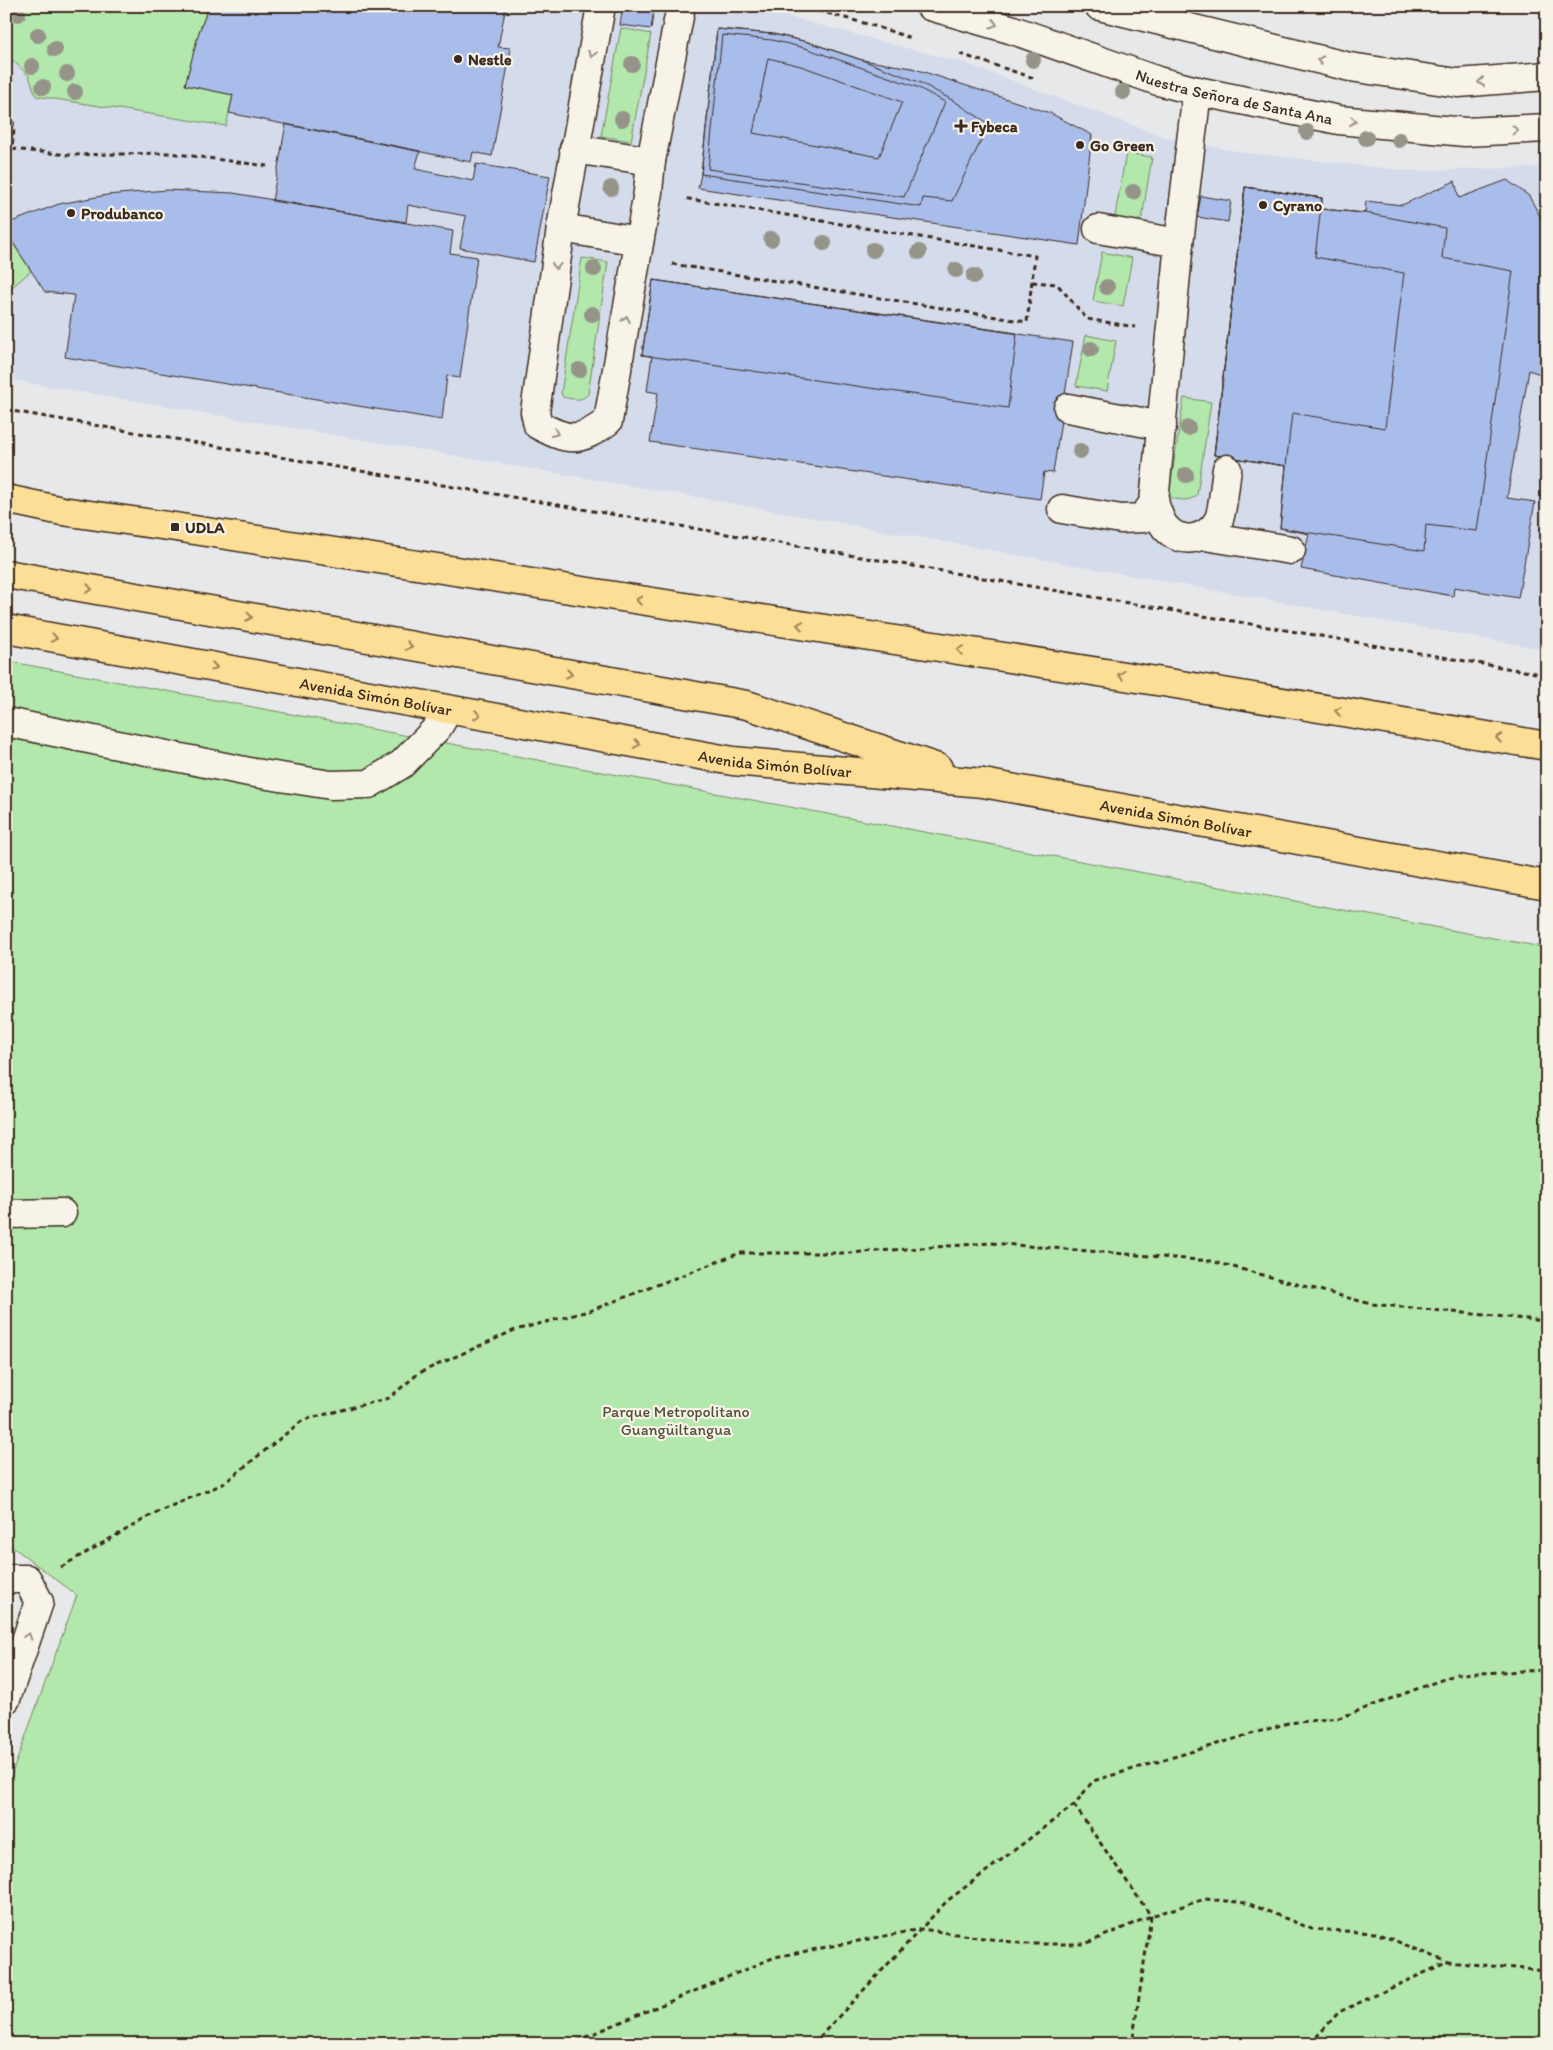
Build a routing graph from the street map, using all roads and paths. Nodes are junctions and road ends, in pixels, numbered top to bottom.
1 (601, 6) edge
2 (681, 6) edge
3 (930, 6) edge
4 (1099, 6) edge
5 (1547, 76) edge
6 (1197, 92) junction
7 (6, 95) edge
8 (1547, 128) edge
9 (12, 149) junction
10 (574, 149) junction
11 (6, 158) edge
12 (651, 161) junction
13 (267, 166) dead end
14 (648, 192) junction
15 (561, 228) junction
16 (1098, 229) dead end
17 (1179, 244) junction
18 (638, 250) junction
19 (1032, 282) junction
20 (1170, 332) junction
21 (1068, 408) dead end
22 (6, 410) edge
23 (1162, 426) junction
24 (1227, 469) dead end
25 (6, 499) edge
26 (1154, 502) junction
27 (1062, 509) dead end
28 (1205, 536) junction
29 (1291, 550) dead end
30 (6, 574) edge
31 (6, 629) edge
32 (1547, 675) edge
33 (448, 710) junction
34 (6, 722) edge
35 (1547, 746) edge
36 (983, 783) junction
37 (1547, 885) edge
38 (62, 1213) dead end
39 (6, 1214) edge
40 (1547, 1321) edge
41 (61, 1567) dead end
42 (6, 1579) edge
43 (1547, 1670) edge
44 (6, 1699) edge
45 (1074, 1805) junction
46 (1150, 1916) junction
47 (921, 1929) junction
48 (1448, 1962) junction
49 (1547, 1972) edge
50 (569, 2044) edge
51 (813, 2044) edge
52 (1132, 2044) edge
53 (1310, 2044) edge

1 -> 10 street
2 - 12 street
3 -> 6 street, Nuestra Señora de Santa Ana
5 -> 4 street
6 -> 8 street, Nuestra Señora de Santa Ana
6 - 17 street
7 - 9 path
9 - 11 path
9 - 13 path
10 - 12 street
10 - 15 street
12 - 14 street
14 - 18 street
14 - 19 path
15 - 18 street
15 -> 18 street
16 - 17 street
17 - 20 street
18 - 19 path
19 - 20 path
20 - 23 street
21 - 23 street
22 - 32 path
23 - 26 street
24 - 28 street
35 -> 25 highway
26 - 27 street
26 - 28 street
28 - 29 street
30 -> 36 highway
31 -> 33 highway, Avenida Simón Bolívar
33 - 34 street
33 -> 36 highway, Avenida Simón Bolívar
36 - 37 highway, Avenida Simón Bolívar
38 - 39 street
40 - 41 path
44 -> 42 street
43 - 45 path
45 - 46 path
45 - 47 path
46 - 47 path
46 - 48 path
46 - 52 path
47 - 50 path
47 - 51 path
48 - 49 path
48 - 53 path

